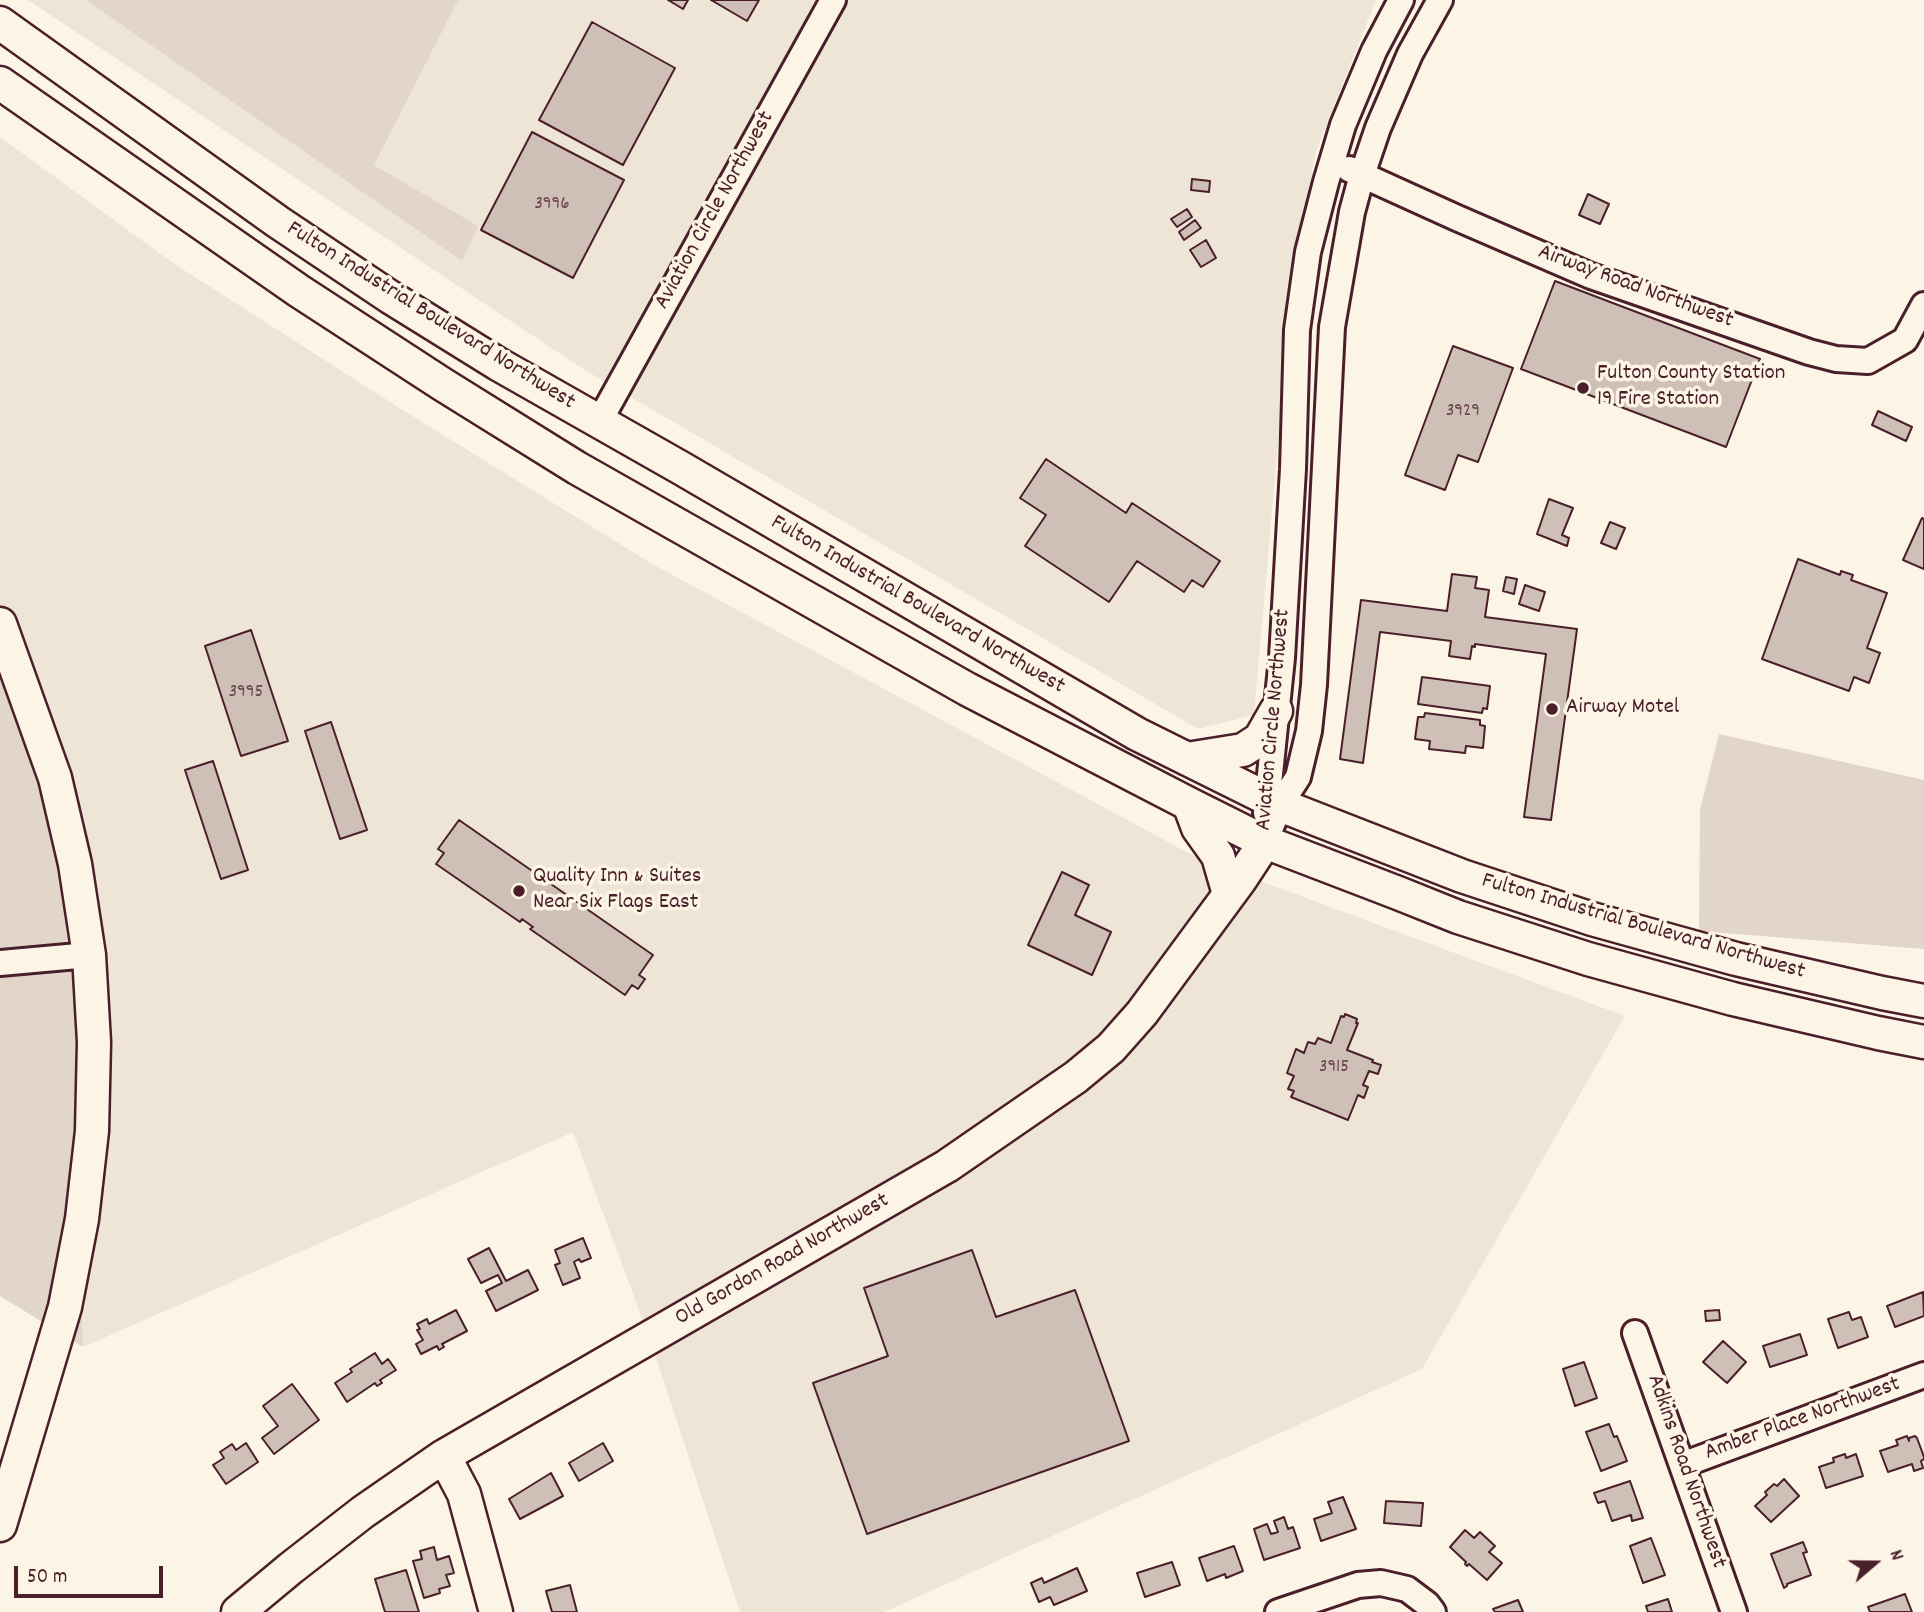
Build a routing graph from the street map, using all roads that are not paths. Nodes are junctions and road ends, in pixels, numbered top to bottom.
1 (833, 0) edge
2 (1401, 0) edge
3 (1440, 0) edge
4 (0, 23) edge
5 (6, 91) edge
6 (1332, 162) junction
7 (1362, 175) junction
8 (1924, 305) edge
9 (599, 422) junction
10 (0, 624) edge
11 (1276, 711) junction
12 (1187, 759) junction
13 (1273, 801) junction
14 (1189, 804) junction
15 (1265, 842) junction
16 (1229, 894) junction
17 (89, 955) junction
18 (0, 963) edge
19 (1924, 1001) edge
20 (1924, 1042) edge
21 (1635, 1333) dead end
22 (1924, 1376) edge
23 (444, 1456) junction
24 (1682, 1465) junction
25 (0, 1525) edge
26 (238, 1612) edge
27 (496, 1612) edge
28 (1278, 1612) edge
29 (1433, 1612) edge
30 (1734, 1612) edge

1 - 9 street, Aviation Circle Northwest
2 - 6 street, Aviation Circle Northwest
3 - 7 street, Aviation Circle Northwest
4 - 9 main road, Fulton Industrial Boulevard Northwest
5 - 14 main road, Fulton Industrial Boulevard Northwest
6 - 7 street, Airway Road Northwest
6 - 11 street, Aviation Circle Northwest
7 - 8 street, Airway Road Northwest
7 - 13 street, Aviation Circle Northwest
9 - 12 main road, Fulton Industrial Boulevard Northwest
10 - 17 main road
11 - 12 main road
11 - 13 street, Aviation Circle Northwest
12 - 13 main road, Fulton Industrial Boulevard Northwest
13 - 15 street, Aviation Circle Northwest
13 - 19 main road, Fulton Industrial Boulevard Northwest
14 - 15 main road, Fulton Industrial Boulevard Northwest
14 - 16 main road
15 - 16 main road, Old Gordon Road Northwest
15 - 20 main road, Fulton Industrial Boulevard Northwest
16 - 23 main road, Old Gordon Road Northwest
17 - 18 street
17 - 25 main road
21 - 24 street, Adkins Road Northwest
22 - 24 street, Amber Place Northwest
23 - 26 main road, Old Gordon Road Northwest
23 - 27 main road
24 - 30 street, Adkins Road Northwest
28 - 29 street

